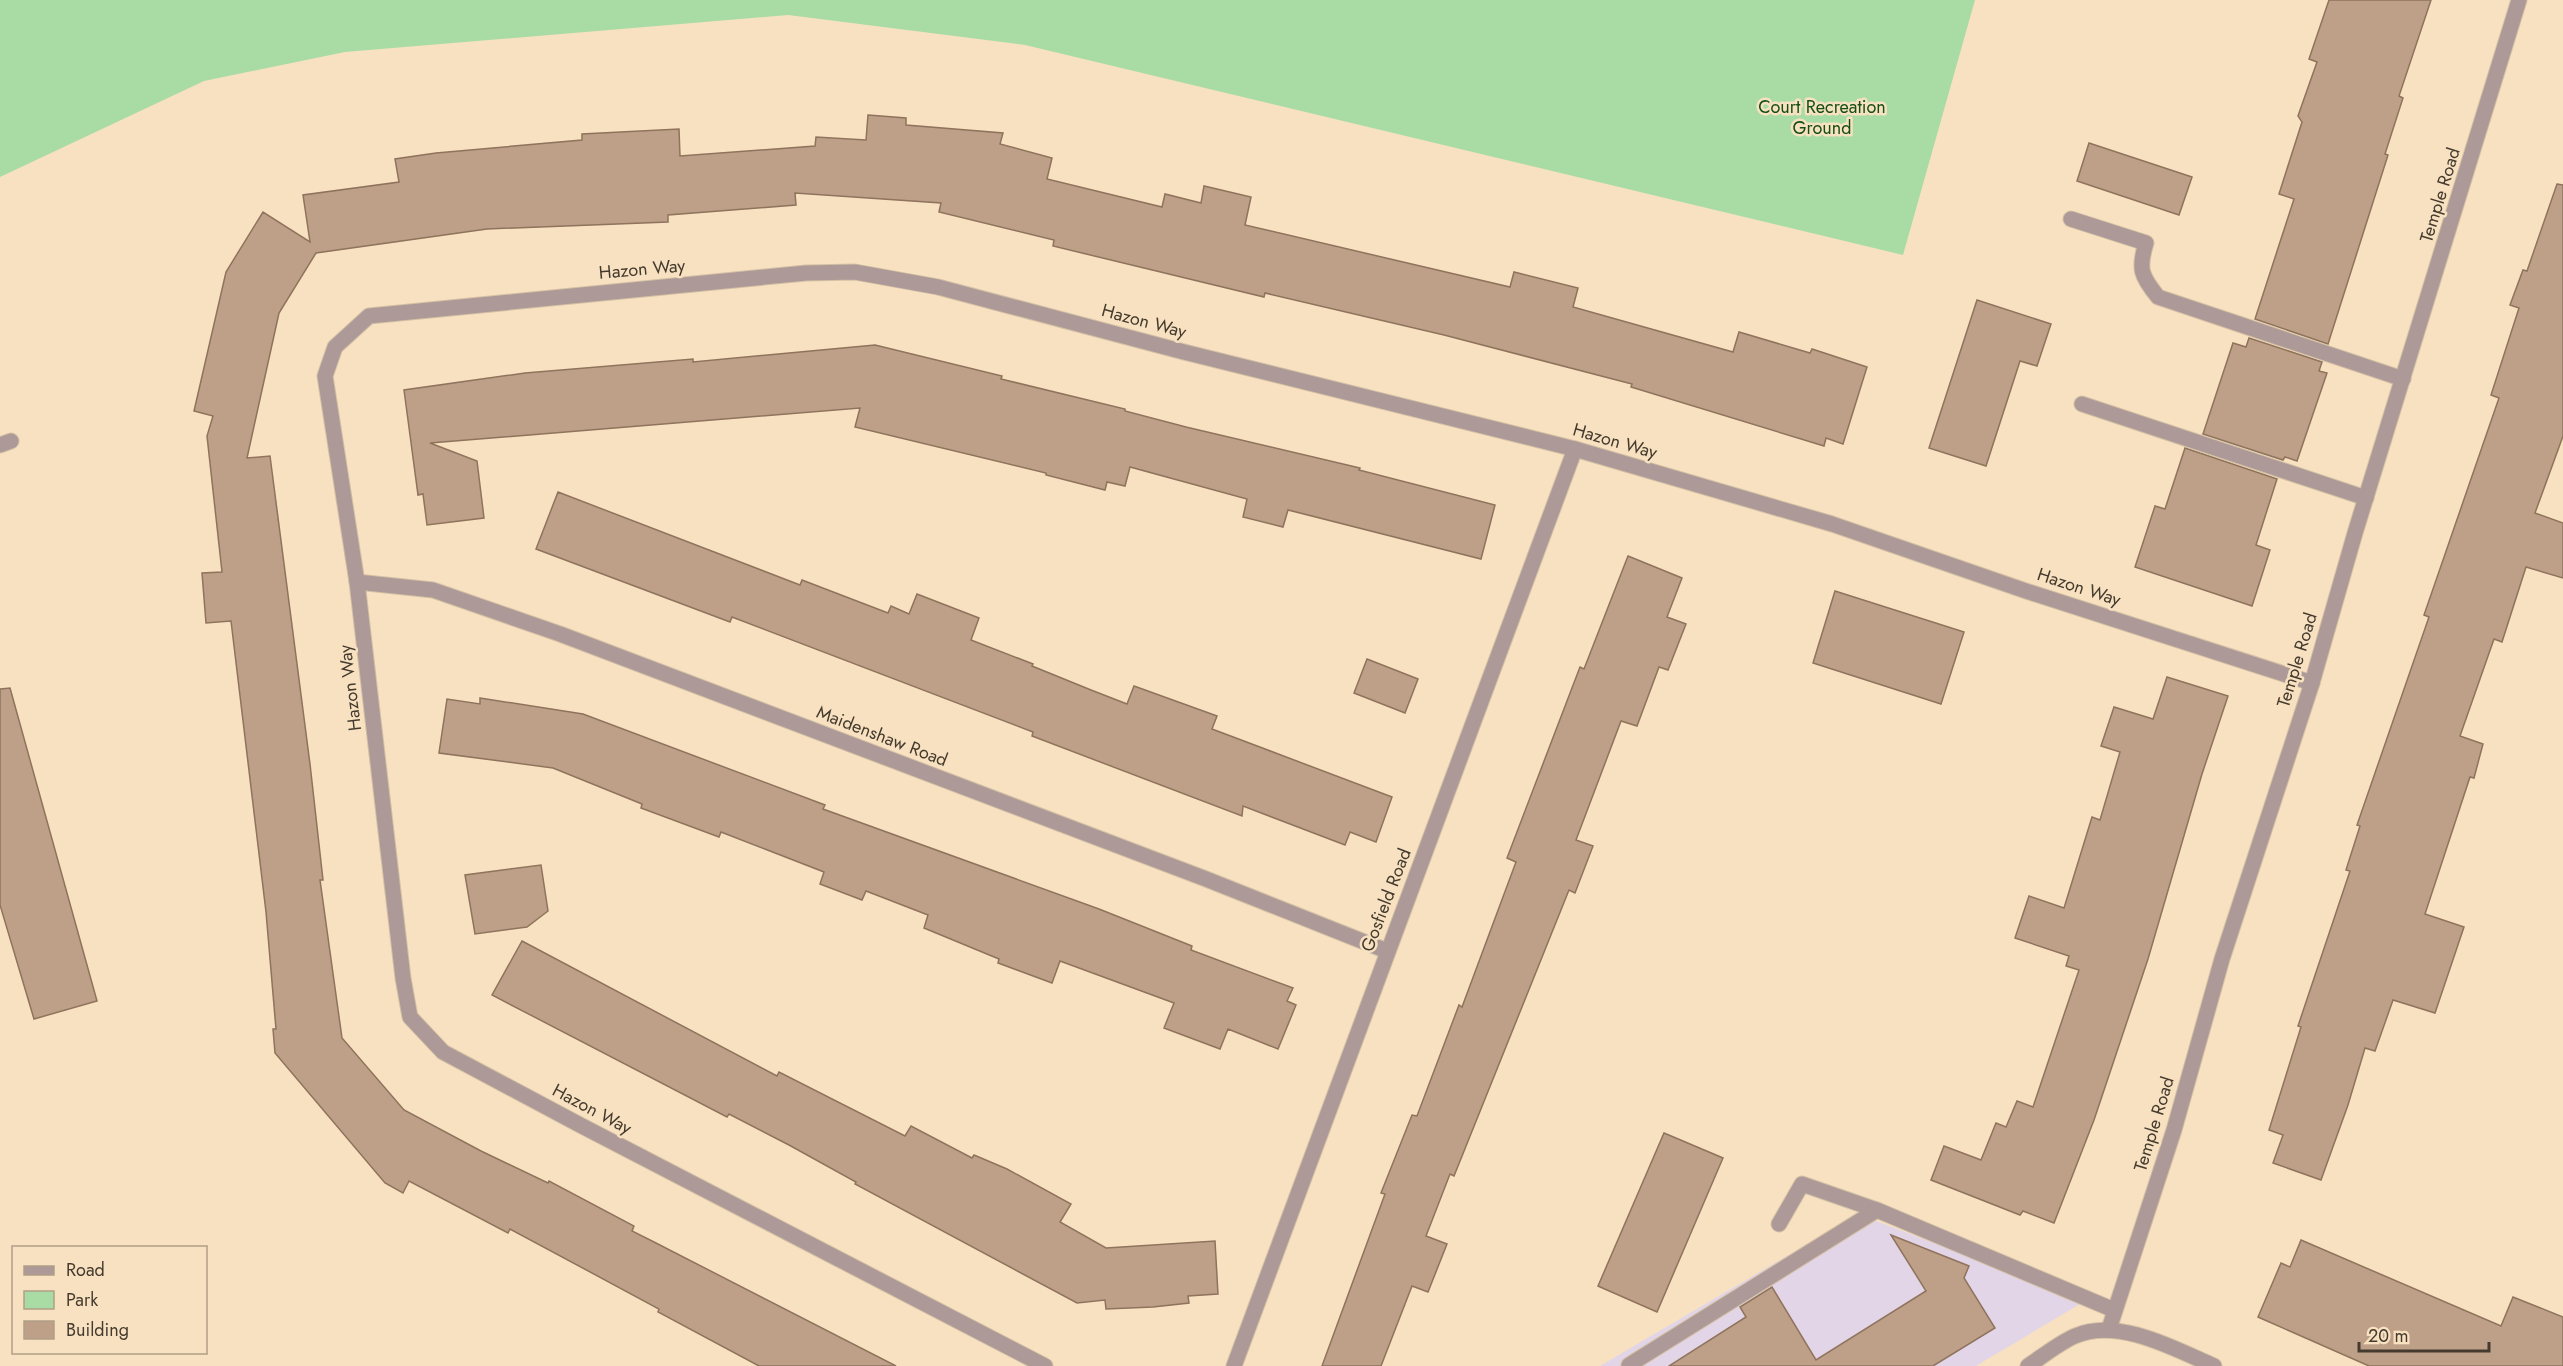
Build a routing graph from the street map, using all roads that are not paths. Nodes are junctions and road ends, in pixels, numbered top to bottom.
1 (2519, 0) edge
2 (2071, 219) dead end
3 (2403, 379) junction
4 (2082, 404) dead end
5 (1575, 449) junction
6 (2366, 498) junction
7 (357, 582) junction
8 (2312, 683) junction
9 (1387, 951) junction
10 (1877, 1210) junction
11 (1779, 1224) dead end
12 (2114, 1310) junction
13 (2109, 1329) junction
14 (1629, 1365) edge
15 (1045, 1366) edge
16 (1234, 1366) edge
17 (2028, 1366) edge
18 (2214, 1366) edge

1 - 3 street, Temple Road
2 - 3 street
3 - 6 street, Temple Road
4 - 6 street
5 - 7 street, Hazon Way
5 - 8 street, Hazon Way
5 - 9 street, Gosfield Road
6 - 8 street, Temple Road
7 - 9 street, Maidenshaw Road
7 - 15 street, Hazon Way
8 - 12 street, Temple Road
9 - 16 street, Gosfield Road
10 - 11 street
10 - 12 street
10 - 14 street
12 - 13 street, Temple Road
13 - 17 street
13 - 18 street

